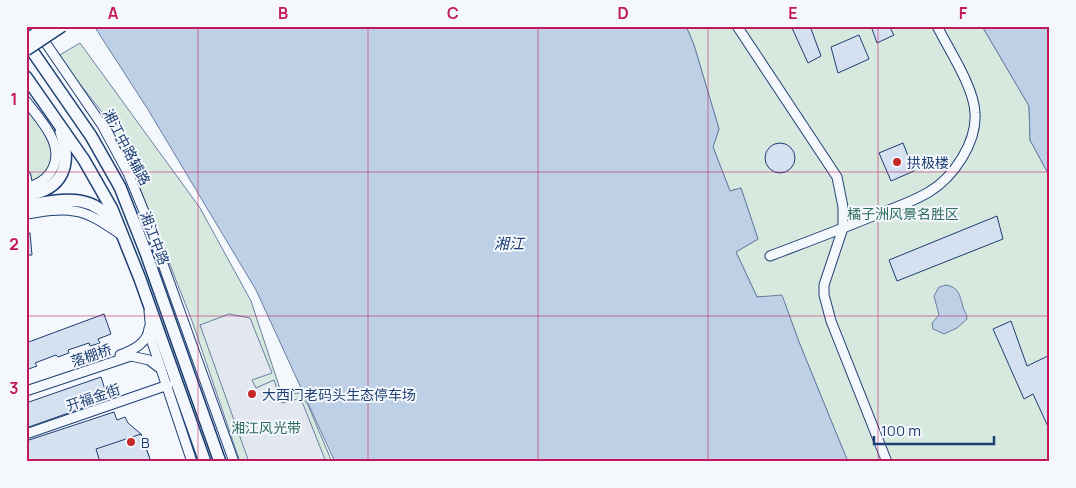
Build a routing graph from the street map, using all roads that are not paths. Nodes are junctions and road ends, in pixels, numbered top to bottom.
1 (34, 26) edge
2 (46, 26) edge
3 (62, 26) edge
4 (737, 26) edge
5 (937, 26) edge
6 (26, 41) edge
7 (26, 50) edge
8 (26, 77) edge
9 (26, 101) edge
10 (58, 121) junction
11 (26, 176) edge
12 (27, 203) edge
13 (843, 228) junction
14 (123, 236) junction
15 (770, 256) dead end
16 (149, 304) junction
17 (149, 325) junction
18 (162, 370) junction
19 (168, 385) junction
20 (26, 391) edge
21 (26, 434) edge
22 (192, 462) edge
23 (205, 462) edge
24 (220, 462) edge
25 (234, 462) edge
26 (887, 462) edge

1 - 25 street, 湘江中路辅路
2 - 6 main road, bridge
3 - 7 main road, bridge
4 - 13 street
5 - 13 street
6 - 24 main road, 湘江中路
8 - 10 main road, 湘江中路
9 - 12 street
10 - 12 main road
10 - 14 main road, 湘江中路
11 - 12 street
12 - 14 main road
13 - 15 street
13 - 26 street
14 - 16 main road, 湘江中路
16 - 17 street, 湘江中路
16 - 23 main road, 湘江中路
17 - 18 street, 湘江中路
17 - 20 street, 落棚桥
18 - 19 street, 湘江中路
18 - 20 street, 落棚桥
19 - 21 street, 开福金街
19 - 22 street, 湘江中路

